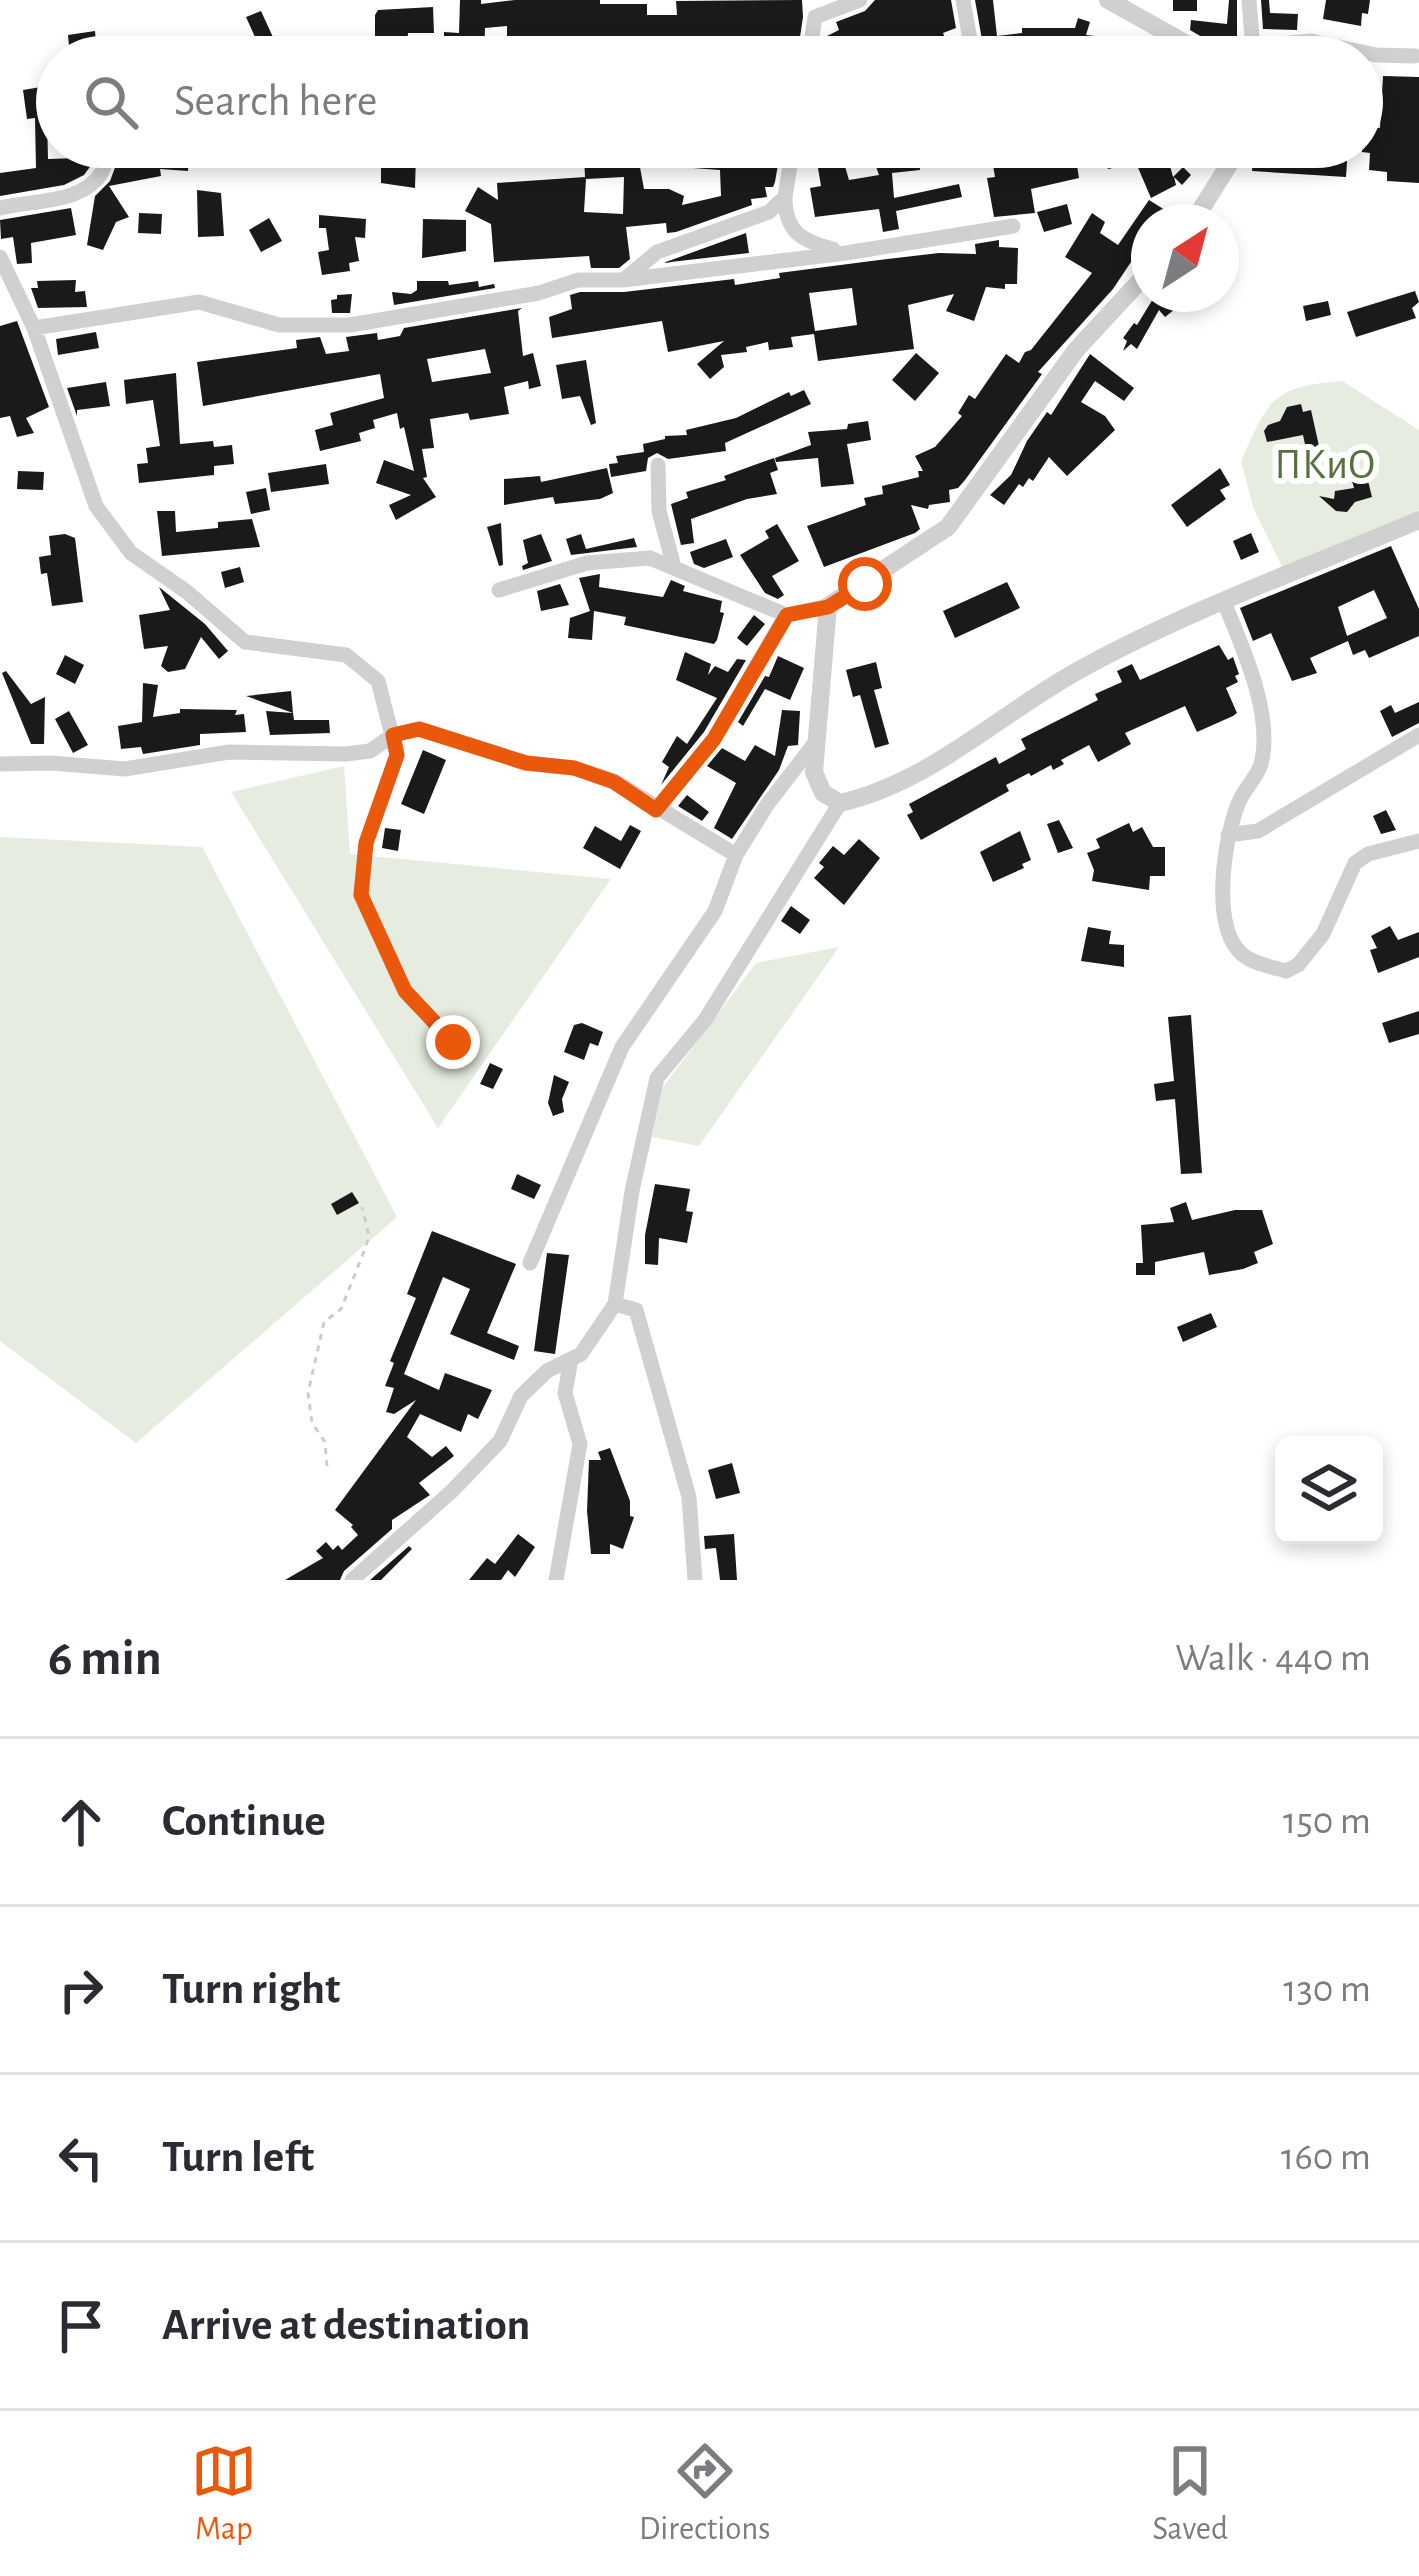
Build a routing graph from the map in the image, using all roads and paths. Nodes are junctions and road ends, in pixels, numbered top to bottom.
1 (860, 0) edge
2 (963, 0) edge
3 (1108, 0) edge
4 (1249, 0) edge
5 (812, 36) edge
6 (969, 36) edge
7 (1172, 36) edge
8 (1248, 36) edge
9 (1383, 55) edge
10 (1415, 56) dead end
11 (102, 168) edge
12 (790, 168) edge
13 (1227, 168) edge
14 (785, 197) junction
15 (1204, 204) edge
16 (0, 208) edge
17 (1013, 226) dead end
18 (846, 253) junction
19 (0, 257) edge
20 (623, 280) junction
21 (1131, 290) edge
22 (34, 328) junction
23 (658, 465) dead end
24 (1419, 520) edge
25 (674, 567) junction
26 (499, 590) dead end
27 (1223, 602) junction
28 (828, 607) junction
29 (787, 615) junction
30 (393, 735) junction
31 (1419, 735) edge
32 (817, 740) junction
33 (0, 764) edge
34 (840, 803) junction
35 (656, 810) junction
36 (1228, 835) junction
37 (1419, 841) edge
38 (736, 855) junction
39 (453, 1042) dead end
40 (362, 1207) dead end
41 (530, 1263) dead end
42 (616, 1304) junction
43 (571, 1359) junction
44 (327, 1466) dead end
45 (352, 1580) edge
46 (556, 1580) edge
47 (695, 1580) edge

1 - 5 street
2 - 6 street
3 - 7 street
4 - 8 street
9 - 10 street
11 - 16 street
12 - 14 street
13 - 15 street
14 - 18 street
14 - 20 street
17 - 18 street
18 - 20 street
19 - 22 street
20 - 22 street
21 - 28 street
22 - 30 street
23 - 25 street
24 - 27 street
25 - 26 street
25 - 29 street
27 - 34 street
27 - 36 street
28 - 29 street
28 - 32 street
29 - 35 street
30 - 33 street
30 - 35 street
30 - 39 street
31 - 36 street
32 - 34 street
32 - 38 street
34 - 42 street
35 - 38 street
36 - 37 street
38 - 41 street
40 - 44 path
42 - 43 street
42 - 47 street
43 - 45 street
43 - 46 street

